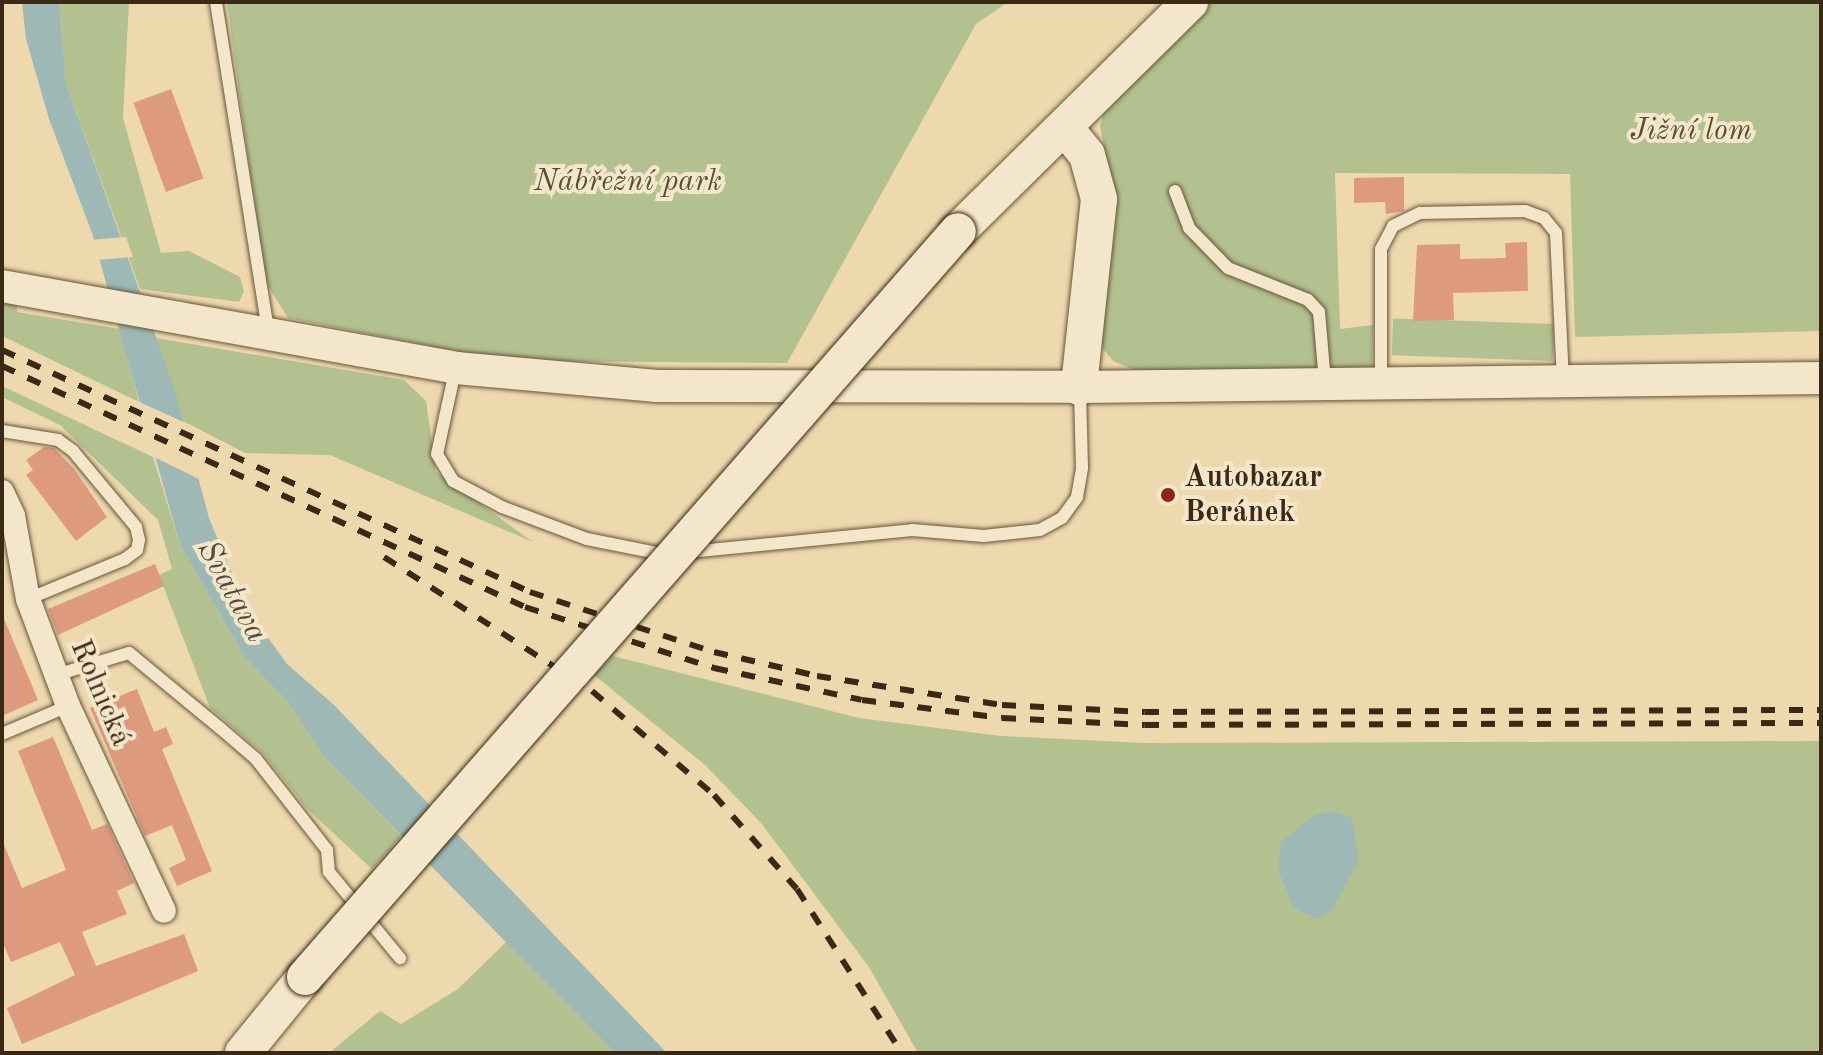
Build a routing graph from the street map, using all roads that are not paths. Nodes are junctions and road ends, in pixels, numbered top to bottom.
1 (216, 2) edge
2 (1190, 2) edge
3 (1066, 129) junction
4 (1175, 191) dead end
5 (12, 288) edge
6 (268, 332) junction
7 (456, 368) junction
8 (1821, 378) edge
9 (1563, 382) junction
10 (1381, 384) junction
11 (1326, 385) junction
12 (1079, 387) junction
13 (2, 431) edge
14 (2, 492) edge
15 (28, 599) junction
16 (56, 675) junction
17 (68, 706) junction
18 (2, 734) edge
19 (164, 911) dead end
20 (400, 958) dead end
21 (243, 1053) edge

1 - 6 lane
2 - 3 main road
3 - 12 main road
3 - 21 main road, bridge
4 - 11 lane
5 - 6 street
6 - 7 street
7 - 12 street
7 - 12 lane
8 - 9 street
9 - 10 street
9 - 10 lane
10 - 11 street
11 - 12 street
13 - 15 lane
14 - 15 street, Rolnická
15 - 16 street, Rolnická
16 - 17 street, Rolnická
16 - 20 lane
17 - 18 lane
17 - 19 street, Rolnická

